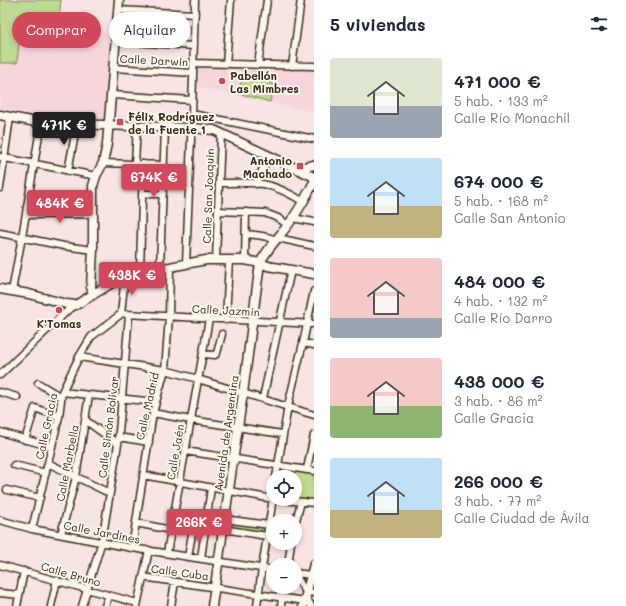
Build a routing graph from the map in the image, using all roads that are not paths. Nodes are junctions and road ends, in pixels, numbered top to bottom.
1 (119, 0) edge
2 (195, 0) edge
3 (231, 0) edge
4 (267, 0) edge
5 (301, 0) edge
6 (118, 10) joint
7 (195, 14) junction
8 (190, 46) edge
9 (194, 46) junction
10 (115, 48) edge
11 (194, 63) junction
12 (226, 64) junction
13 (258, 65) junction
14 (292, 66) junction
15 (314, 66) edge
16 (114, 68) junction
17 (193, 73) junction
18 (112, 94) junction
19 (192, 100) junction
20 (192, 114) junction
21 (0, 115) edge
22 (10, 117) junction
23 (42, 123) junction
24 (77, 124) junction
25 (109, 125) junction
26 (137, 126) junction
27 (165, 127) junction
28 (192, 128) junction
29 (220, 133) junction
30 (314, 139) edge
31 (268, 156) junction
32 (2, 157) edge
33 (103, 163) junction
34 (34, 164) junction
35 (135, 164) junction
36 (143, 164) junction
37 (164, 165) junction
38 (312, 166) edge
39 (294, 168) junction
40 (68, 171) junction
41 (96, 176) junction
42 (311, 176) edge
43 (314, 182) edge
44 (219, 183) junction
45 (256, 184) junction
46 (0, 188) edge
47 (142, 194) junction
48 (163, 194) junction
49 (304, 202) junction
50 (218, 211) junction
51 (246, 212) junction
52 (93, 214) junction
53 (26, 215) junction
54 (293, 218) junction
55 (314, 222) edge
56 (288, 225) junction
57 (0, 233) edge
58 (246, 234) junction
59 (22, 237) junction
60 (277, 239) junction
61 (314, 246) edge
62 (93, 250) junction
63 (216, 260) junction
64 (229, 260) junction
65 (245, 260) junction
66 (260, 263) junction
67 (186, 264) junction
68 (170, 267) junction
69 (160, 268) junction
70 (291, 270) junction
71 (140, 271) junction
72 (314, 274) edge
73 (125, 275) junction
74 (0, 289) edge
75 (314, 291) edge
76 (12, 292) junction
77 (93, 294) junction
78 (76, 305) junction
79 (121, 314) junction
80 (129, 315) junction
81 (168, 317) junction
82 (209, 319) junction
83 (226, 320) junction
84 (252, 322) junction
85 (279, 323) junction
86 (306, 324) junction
87 (314, 324) edge
88 (222, 334) dead end
89 (303, 343) junction
90 (314, 345) edge
91 (203, 354) junction
92 (79, 357) junction
93 (126, 365) junction
94 (165, 370) junction
95 (0, 375) edge
96 (198, 379) junction
97 (38, 383) dead end
98 (0, 392) edge
99 (243, 393) junction
100 (62, 394) junction
101 (88, 395) junction
102 (16, 397) dead end
103 (263, 398) junction
104 (122, 399) junction
105 (155, 402) junction
106 (288, 406) junction
107 (153, 413) junction
108 (314, 414) edge
109 (59, 417) junction
110 (85, 420) junction
111 (191, 420) junction
112 (238, 427) junction
113 (0, 432) edge
114 (282, 434) junction
115 (314, 435) edge
116 (118, 437) junction
117 (25, 440) junction
118 (148, 442) junction
119 (118, 444) junction
120 (52, 447) junction
121 (185, 451) junction
122 (233, 458) junction
123 (48, 463) junction
124 (14, 465) dead end
125 (278, 465) junction
126 (307, 469) junction
127 (277, 470) edge
128 (314, 470) edge
129 (46, 472) junction
130 (143, 475) junction
131 (76, 477) junction
132 (179, 482) junction
133 (211, 488) junction
134 (7, 490) dead end
135 (228, 491) junction
136 (110, 494) junction
137 (40, 498) junction
138 (266, 498) edge
139 (302, 502) edge
140 (314, 503) edge
141 (224, 519) junction
142 (0, 520) edge
143 (136, 523) junction
144 (206, 524) junction
145 (266, 525) edge
146 (32, 529) junction
147 (223, 529) junction
148 (171, 530) junction
149 (62, 534) junction
150 (266, 536) edge
151 (102, 542) junction
152 (266, 542) edge
153 (132, 548) junction
154 (149, 550) junction
155 (167, 553) junction
156 (188, 556) junction
157 (201, 558) junction
158 (218, 561) junction
159 (314, 564) edge
160 (0, 565) edge
161 (262, 568) junction
162 (266, 569) edge
163 (24, 571) junction
164 (302, 574) edge
165 (311, 575) junction
166 (143, 577) junction
167 (57, 580) junction
168 (175, 582) junction
169 (302, 585) edge
170 (214, 587) junction
171 (87, 589) junction
172 (0, 593) edge
173 (259, 594) junction
174 (19, 595) junction
175 (109, 595) junction
176 (282, 598) junction
177 (308, 599) edge
178 (137, 604) edge
179 (17, 606) edge
180 (51, 606) edge
181 (82, 606) edge
182 (105, 606) edge
183 (171, 606) edge
184 (212, 606) edge
185 (257, 606) edge
186 (281, 606) edge

1 - 6 street
2 - 7 street
3 - 12 street
4 - 13 street
5 - 14 street
6 - 7 street
7 - 9 street
8 - 9 street
9 - 11 street
10 - 16 street
11 - 12 street
11 - 17 street
12 - 13 street
13 - 14 street
14 - 15 street
16 - 17 street, Calle Darwin
16 - 18 street
17 - 19 street
18 - 19 street
18 - 25 street
19 - 20 street
20 - 28 street
20 - 30 street
21 - 22 street
22 - 23 street
22 - 32 street
23 - 24 street
23 - 34 street
24 - 25 street
24 - 40 street
25 - 26 street
25 - 33 street
26 - 27 street
26 - 35 street
27 - 28 street
27 - 37 street
28 - 29 street
28 - 67 street
29 - 31 street
29 - 44 street, Calle San Joaquín
31 - 39 street
31 - 45 street
32 - 34 street
32 - 46 street
33 - 35 street
33 - 41 street
34 - 40 street
34 - 53 street
35 - 36 street
36 - 37 street
36 - 47 street
37 - 48 street
38 - 39 street
38 - 42 street
39 - 42 street
40 - 41 street
41 - 52 street
43 - 49 street
44 - 45 street
44 - 50 street, Calle San Joaquín
45 - 49 street
47 - 48 street
47 - 71 street
48 - 69 street
49 - 54 street
50 - 51 street
50 - 63 street, Calle San Joaquín
51 - 56 street
51 - 58 street
52 - 53 street
52 - 62 street
53 - 59 street
54 - 55 street
54 - 56 street
56 - 60 street
57 - 59 street
58 - 60 street
58 - 65 street
59 - 62 street
59 - 76 street
60 - 61 street
60 - 66 street
62 - 77 street
63 - 64 street
63 - 67 street
64 - 65 street
64 - 83 street
65 - 66 street
66 - 70 street
66 - 84 street, Avenida de Argentina
67 - 68 street
68 - 69 street
68 - 81 street, Calle Madrid
69 - 71 street
70 - 72 street
70 - 85 street
71 - 73 street
73 - 77 street
73 - 79 street
74 - 76 street
75 - 86 street
76 - 78 street
77 - 78 street
78 - 95 street
79 - 80 street, Calle Jazmín
79 - 92 street, Calle Gracia
80 - 81 street, Calle Jazmín
80 - 93 street, Calle Simón Bolivar
81 - 82 street, Calle Jazmín
81 - 94 street, Calle Madrid
82 - 83 street, Calle Jazmín
82 - 91 street, Calle Jaén
83 - 84 street, Calle Jazmín
84 - 85 street, Calle Jazmín
84 - 99 street, Avenida de Argentina
85 - 86 street, Calle Jazmín
85 - 103 street
86 - 87 street, Calle Jazmín
86 - 89 street
88 - 91 street
89 - 90 street
89 - 106 street
91 - 96 street, Calle Jaén
92 - 93 street
92 - 100 street, Calle Gracia
93 - 94 street
93 - 104 street, Calle Simón Bolivar
94 - 96 street
94 - 105 street, Calle Madrid
96 - 99 street
96 - 111 street, Calle Jaén
97 - 100 street
98 - 102 street
99 - 103 street
99 - 112 street, Avenida de Argentina
100 - 101 street
100 - 109 street, Calle Gracia
101 - 104 street
101 - 110 street, Calle Marbella
103 - 106 street
104 - 105 street
104 - 116 street, Calle Simón Bolivar
105 - 107 street, Calle Madrid
106 - 108 street
106 - 114 street
107 - 111 street
107 - 118 street, Calle Madrid
109 - 117 street
109 - 120 street, Calle Gracia
110 - 119 street
110 - 131 street, Calle Marbella
111 - 112 street
111 - 121 street, Calle Jaén
112 - 114 street
112 - 122 street, Avenida de Argentina
113 - 117 street
114 - 125 street
115 - 126 street
116 - 118 street
116 - 119 street, Calle Simón Bolivar
117 - 120 street
118 - 130 street, Calle Madrid
119 - 136 street, Calle Simón Bolivar
120 - 123 street, Calle Gracia
121 - 122 street
121 - 132 street, Calle Jaén
122 - 125 street
122 - 135 street, Avenida de Argentina
123 - 129 street, Calle Gracia
123 - 131 street
124 - 129 street
125 - 126 street
125 - 127 street
126 - 128 street
129 - 137 street, Calle Gracia
130 - 132 street
130 - 143 street, Calle Madrid
131 - 136 street
131 - 149 street, Calle Marbella
132 - 133 street
132 - 148 street, Calle Jaén
133 - 135 street
133 - 144 street
134 - 137 street
135 - 138 street
135 - 141 street, Avenida de Argentina
136 - 151 street, Calle Simón Bolivar
137 - 146 street, Calle Gracia
139 - 140 street
141 - 145 street
141 - 147 street, Avenida de Argentina
142 - 146 street, Calle Jardines
143 - 148 street
143 - 153 street, Calle Madrid
144 - 156 street
144 - 157 street
146 - 149 street, Calle Jardines
147 - 150 street
147 - 158 street, Avenida de Argentina
148 - 155 street, Calle Jaén
149 - 151 street, Calle Jardines
151 - 153 street, Calle Jardines
151 - 171 street, Calle Simón Bolivar
152 - 161 street
153 - 154 street, Calle Jardines
154 - 155 street, Calle Jardines
154 - 166 street
155 - 156 street, Calle Jardines
156 - 157 street, Calle Jardines
157 - 158 street, Calle Jardines
158 - 161 street, Calle Jardines
158 - 170 street, Avenida de Argentina
159 - 165 street
160 - 163 street, Calle Bruno
161 - 162 street, Calle Jardines
161 - 173 street
163 - 167 street, Calle Bruno
163 - 174 street
164 - 165 street
165 - 177 street
166 - 168 street, Calle Cuba
166 - 178 street
167 - 171 street, Calle Bruno
167 - 180 street
168 - 170 street, Calle Cuba
168 - 183 street
169 - 177 street
170 - 173 street, Calle Cuba
170 - 184 street, Avenida de Argentina
171 - 175 street, Calle Bruno
171 - 181 street, Calle Simón Bolivar
172 - 174 street
173 - 176 street, Calle Cuba
173 - 185 street
174 - 179 street
175 - 178 street, Calle Bruno
175 - 182 street
176 - 177 street, Calle Cuba
176 - 186 street

